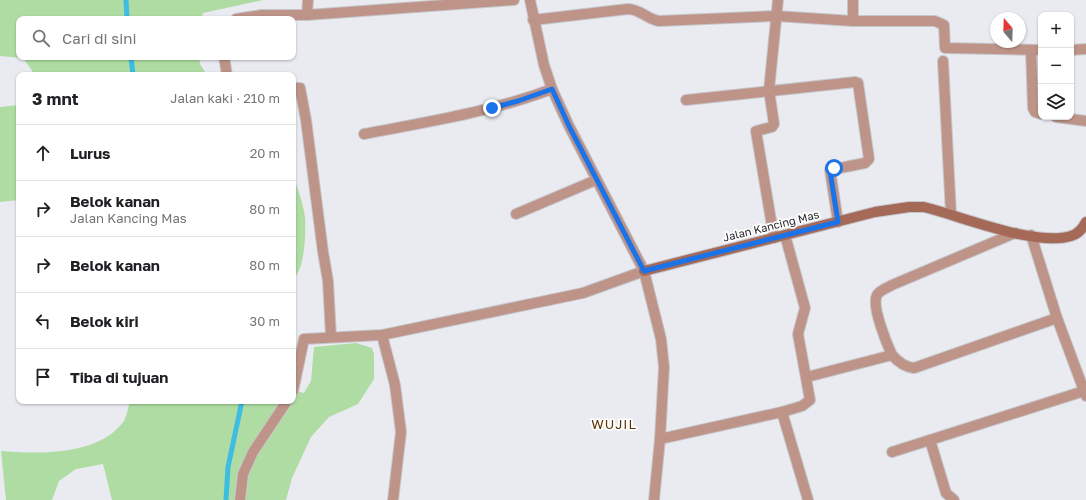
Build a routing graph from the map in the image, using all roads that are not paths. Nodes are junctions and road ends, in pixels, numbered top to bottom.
1 (308, 0) edge
2 (514, 0) edge
3 (530, 0) edge
4 (778, 0) edge
5 (853, 0) edge
6 (307, 15) junction
7 (256, 16) edge
8 (776, 16) junction
9 (533, 20) junction
10 (853, 21) junction
11 (1086, 49) edge
12 (1036, 50) edge
13 (1074, 50) edge
14 (224, 60) edge
15 (943, 61) dead end
16 (226, 72) edge
17 (296, 88) edge
18 (552, 89) junction
19 (770, 90) junction
20 (686, 100) dead end
21 (1038, 113) edge
22 (1074, 119) edge
23 (1086, 121) edge
24 (364, 134) dead end
25 (596, 180) junction
26 (516, 214) dead end
27 (951, 214) junction
28 (838, 222) junction
29 (1086, 222) edge
30 (1015, 233) junction
31 (785, 235) junction
32 (1031, 235) junction
33 (774, 238) junction
34 (644, 271) junction
35 (1057, 318) junction
36 (382, 335) junction
37 (331, 337) junction
38 (892, 355) junction
39 (296, 377) edge
40 (806, 377) junction
41 (1085, 394) edge
42 (285, 404) edge
43 (782, 412) junction
44 (660, 439) junction
45 (930, 440) junction
46 (892, 452) dead end
47 (240, 500) edge
48 (393, 500) edge
49 (654, 500) edge
50 (808, 500) edge
51 (954, 500) edge

1 - 6 street
2 - 6 street
3 - 9 street
4 - 8 street
5 - 10 street
6 - 7 street
8 - 9 street
8 - 10 street
8 - 19 street
9 - 18 street
10 - 12 street
11 - 13 street
12 - 21 street
14 - 16 street
15 - 27 street
17 - 37 street
18 - 24 street
18 - 25 street
19 - 20 street
19 - 28 street
19 - 33 street
22 - 23 street
25 - 26 street
25 - 34 street
27 - 28 street, Jalan Kancing Mas
27 - 30 street, Jalan Kancing Mas
28 - 31 street, Jalan Kancing Mas
29 - 32 street, Jalan Kancing Mas
30 - 32 street, Jalan Kancing Mas
30 - 38 street
31 - 33 street, Jalan Kancing Mas
31 - 40 street
32 - 35 street
33 - 34 street, Jalan Kancing Mas
34 - 36 street
34 - 44 street
35 - 38 street
35 - 41 street
36 - 37 street
36 - 48 street
37 - 39 street
38 - 40 street
40 - 43 street
41 - 45 street
42 - 47 street
43 - 44 street
43 - 50 street
44 - 49 street
45 - 46 street
45 - 51 street

